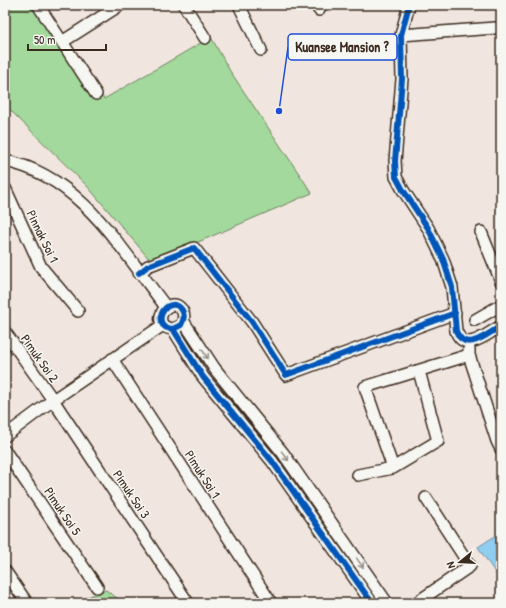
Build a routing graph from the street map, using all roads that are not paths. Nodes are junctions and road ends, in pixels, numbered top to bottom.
1 (38, 5) edge
2 (120, 5) edge
3 (184, 5) edge
4 (239, 5) edge
5 (409, 5) edge
6 (495, 28) dead end
7 (401, 35) junction
8 (205, 38) dead end
9 (62, 42) junction
10 (261, 50) dead end
11 (96, 94) dead end
12 (5, 161) edge
13 (5, 188) edge
14 (481, 232) dead end
15 (139, 272) junction
16 (501, 281) edge
17 (501, 305) edge
18 (166, 307) junction
19 (78, 310) dead end
20 (455, 313) junction
21 (475, 320) dead end
22 (184, 322) junction
23 (163, 325) junction
24 (501, 326) edge
25 (173, 329) junction
26 (5, 332) edge
27 (468, 343) junction
28 (469, 355) junction
29 (112, 359) junction
30 (419, 371) junction
31 (53, 400) junction
32 (254, 417) junction
33 (243, 426) junction
34 (5, 436) edge
35 (501, 449) edge
36 (5, 451) edge
37 (393, 468) junction
38 (358, 475) dead end
39 (426, 498) dead end
40 (325, 513) junction
41 (313, 521) junction
42 (5, 571) edge
43 (97, 587) dead end
44 (27, 603) edge
45 (188, 603) edge
46 (271, 603) edge
47 (372, 603) edge
48 (387, 603) edge
49 (416, 603) edge

1 - 9 street
2 - 9 street
3 - 8 street
4 - 10 street
5 - 7 street
6 - 7 street
7 - 20 street
9 - 11 street
12 - 15 street
13 - 19 street, Pinnak Soi 1
14 - 16 street
15 - 18 street
15 - 20 street
17 - 21 street
18 - 22 street
18 - 23 street
20 - 27 street
22 - 25 street
22 -> 32 street
23 - 25 street
23 - 29 street
24 - 27 street
25 - 33 street
26 - 31 street, Pimuk Soi 2
27 - 28 street
28 - 30 street
28 - 35 street
29 - 31 street
29 - 46 street, Pimuk Soi 1
30 - 37 street
30 - 37 street
31 - 34 street
31 - 45 street, Pimuk Soi 3
32 - 33 street
32 -> 40 street
33 - 41 street
36 - 43 street, Pimuk Soi 5
37 - 38 street
39 - 49 street
40 - 41 street
40 -> 48 street
41 - 47 street
42 - 44 street

